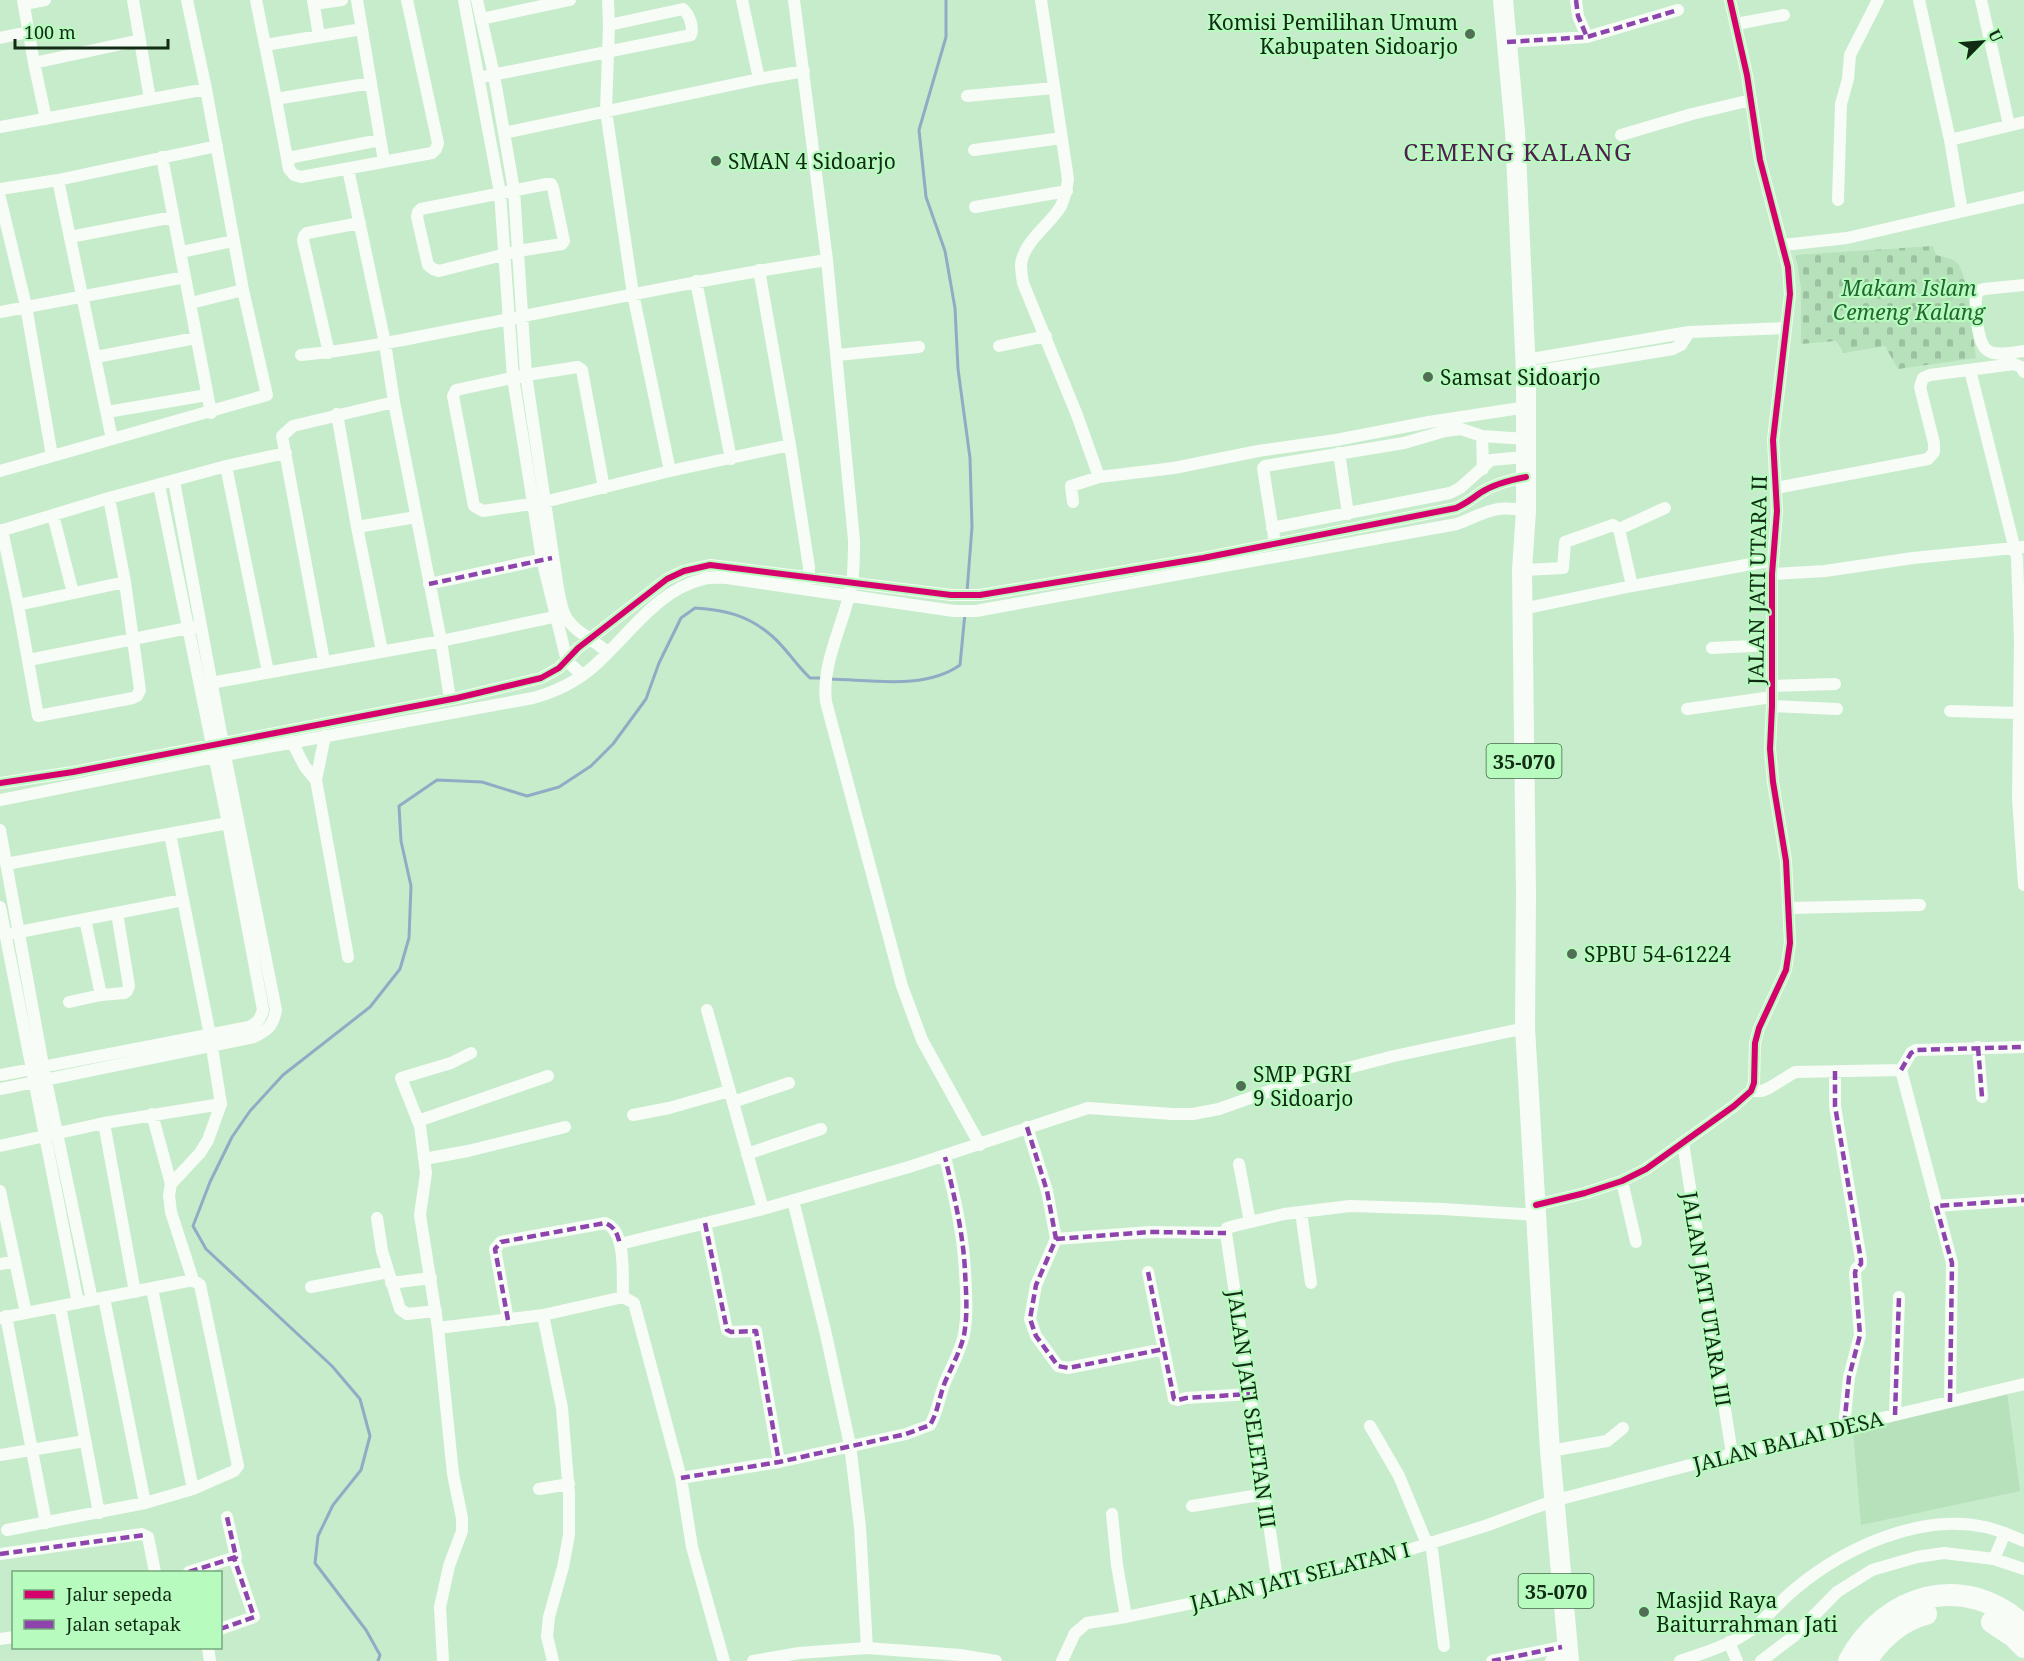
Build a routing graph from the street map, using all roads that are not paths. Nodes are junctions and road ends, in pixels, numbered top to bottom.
1 (45, 0) edge
2 (133, 0) edge
3 (187, 0) edge
4 (256, 0) edge
5 (342, 0) edge
6 (357, 0) edge
7 (407, 0) edge
8 (464, 0) edge
9 (477, 0) edge
10 (570, 0) edge
11 (608, 0) edge
12 (742, 0) edge
13 (794, 0) edge
14 (1041, 0) edge
15 (1503, 0) edge
16 (1575, 0) edge
17 (1730, 0) edge
18 (1878, 0) edge
19 (1919, 0) edge
20 (1981, 0) edge
21 (23, 2) edge
22 (314, 2) edge
23 (535, 3) edge
24 (1678, 10) dead end
25 (1784, 15) dead end
26 (481, 19) junction
27 (1736, 24) junction
28 (609, 25) junction
29 (362, 29) junction
30 (28, 32) junction
31 (319, 36) junction
32 (1587, 37) junction
33 (0, 38) edge
34 (140, 40) junction
35 (1508, 42) junction
36 (265, 45) junction
37 (607, 52) junction
38 (34, 63) junction
39 (804, 71) junction
40 (494, 75) junction
41 (480, 77) junction
42 (759, 79) junction
43 (371, 83) junction
44 (1054, 88) junction
45 (206, 89) junction
46 (967, 96) dead end
47 (150, 99) junction
48 (276, 99) junction
49 (1751, 100) junction
50 (606, 111) junction
51 (46, 119) junction
52 (2024, 122) edge
53 (2009, 125) junction
54 (0, 127) edge
55 (504, 133) junction
56 (1621, 135) dead end
57 (1062, 138) junction
58 (380, 140) junction
59 (1950, 140) junction
60 (216, 146) junction
61 (974, 150) dead end
62 (162, 157) junction
63 (288, 158) junction
64 (384, 161) junction
65 (348, 169) junction
66 (58, 180) junction
67 (0, 189) edge
68 (514, 190) junction
69 (1067, 191) junction
70 (500, 193) junction
71 (2024, 197) edge
72 (0, 198) edge
73 (1838, 200) dead end
74 (975, 207) dead end
75 (1962, 211) junction
76 (173, 217) junction
77 (360, 223) junction
78 (70, 237) junction
79 (233, 242) junction
80 (1783, 245) junction
81 (181, 252) junction
82 (511, 252) junction
83 (827, 260) junction
84 (759, 270) junction
85 (185, 277) junction
86 (696, 281) junction
87 (2024, 285) edge
88 (243, 290) junction
89 (633, 294) junction
90 (81, 295) junction
91 (191, 303) junction
92 (26, 306) junction
93 (0, 312) edge
94 (515, 319) junction
95 (1786, 328) junction
96 (1046, 336) junction
97 (196, 338) junction
98 (385, 343) junction
99 (999, 346) dead end
100 (919, 347) dead end
101 (2024, 351) edge
102 (329, 352) junction
103 (301, 355) dead end
104 (837, 355) junction
105 (96, 357) junction
106 (1526, 367) junction
107 (1970, 370) junction
108 (2024, 372) edge
109 (519, 377) junction
110 (207, 395) junction
111 (394, 402) junction
112 (1527, 407) junction
113 (107, 412) junction
114 (211, 413) junction
115 (337, 414) junction
116 (1482, 436) junction
117 (112, 439) junction
118 (790, 445) junction
119 (1526, 448) junction
120 (286, 453) junction
121 (1339, 453) junction
122 (52, 456) junction
123 (731, 459) junction
124 (226, 466) junction
125 (1482, 469) junction
126 (0, 471) edge
127 (670, 471) junction
128 (1099, 477) junction
129 (1526, 477) junction
130 (174, 481) junction
131 (159, 485) junction
132 (604, 488) junction
133 (1776, 488) junction
134 (109, 498) junction
135 (1072, 502) dead end
136 (538, 503) junction
137 (1665, 508) dead end
138 (1526, 511) junction
139 (1348, 514) junction
140 (53, 515) junction
141 (416, 517) junction
142 (357, 528) junction
143 (1272, 528) junction
144 (1619, 529) junction
145 (1, 531) edge
146 (1279, 542) junction
147 (2020, 548) edge
148 (1286, 556) junction
149 (1203, 558) junction
150 (547, 559) junction
151 (1773, 560) junction
152 (1522, 570) junction
153 (1205, 571) junction
154 (1772, 574) junction
155 (763, 577) junction
156 (809, 579) junction
157 (125, 582) junction
158 (793, 582) junction
159 (852, 582) junction
160 (429, 584) junction
161 (1632, 586) junction
162 (1022, 588) junction
163 (73, 593) junction
164 (848, 596) junction
165 (1025, 604) junction
166 (18, 606) junction
167 (1522, 609) junction
168 (560, 616) junction
169 (200, 626) junction
170 (187, 628) junction
171 (134, 639) junction
172 (591, 639) junction
173 (441, 641) junction
174 (1771, 645) junction
175 (1712, 648) dead end
176 (382, 651) junction
177 (607, 652) junction
178 (29, 660) junction
179 (567, 661) junction
180 (324, 662) junction
181 (268, 672) junction
182 (582, 675) junction
183 (211, 683) junction
184 (1835, 684) dead end
185 (1772, 697) junction
186 (453, 698) junction
187 (433, 702) junction
188 (1687, 709) dead end
189 (1837, 709) dead end
190 (1950, 711) dead end
191 (459, 712) junction
192 (2018, 713) junction
193 (436, 716) junction
194 (325, 736) junction
195 (292, 742) junction
196 (218, 750) junction
197 (316, 780) junction
198 (0, 783) edge
199 (0, 800) edge
200 (228, 823) junction
201 (0, 830) edge
202 (170, 834) junction
203 (6, 864) junction
204 (2023, 870) edge
205 (2024, 885) edge
206 (183, 900) junction
207 (1920, 905) dead end
208 (0, 907) edge
209 (1789, 908) junction
210 (117, 913) junction
211 (85, 919) junction
212 (8, 930) edge
213 (348, 957) dead end
214 (101, 995) junction
215 (69, 1002) dead end
216 (707, 1010) dead end
217 (1525, 1028) junction
218 (210, 1040) junction
219 (1978, 1047) junction
220 (2024, 1047) edge
221 (471, 1053) dead end
222 (1901, 1070) junction
223 (1835, 1071) junction
224 (38, 1073) junction
225 (0, 1075) edge
226 (548, 1076) dead end
227 (789, 1083) dead end
228 (0, 1089) edge
229 (1751, 1091) junction
230 (730, 1097) junction
231 (1982, 1097) dead end
232 (221, 1104) junction
233 (152, 1114) junction
234 (633, 1115) dead end
235 (418, 1120) junction
236 (104, 1123) junction
237 (565, 1127) dead end
238 (1027, 1127) junction
239 (821, 1129) dead end
240 (51, 1134) junction
241 (1683, 1143) junction
242 (980, 1145) junction
243 (0, 1146) edge
244 (747, 1154) junction
245 (945, 1157) junction
246 (424, 1159) junction
247 (1239, 1164) dead end
248 (1622, 1181) junction
249 (171, 1184) junction
250 (0, 1191) edge
251 (793, 1200) junction
252 (2024, 1200) edge
253 (1936, 1206) junction
254 (2, 1208) edge
255 (763, 1209) junction
256 (1536, 1210) junction
257 (1301, 1212) junction
258 (377, 1218) dead end
259 (1250, 1222) junction
260 (705, 1223) junction
261 (1226, 1233) junction
262 (1056, 1239) junction
263 (1636, 1242) dead end
264 (620, 1244) junction
265 (15, 1261) junction
266 (0, 1264) edge
267 (1148, 1272) dead end
268 (390, 1278) junction
269 (431, 1278) junction
270 (193, 1280) junction
271 (1311, 1283) dead end
272 (311, 1287) dead end
273 (153, 1289) junction
274 (135, 1292) junction
275 (623, 1297) junction
276 (1899, 1297) dead end
277 (98, 1299) junction
278 (78, 1303) junction
279 (60, 1306) junction
280 (436, 1311) junction
281 (26, 1313) junction
282 (543, 1314) junction
283 (3, 1317) edge
284 (508, 1320) junction
285 (438, 1328) junction
286 (1164, 1349) junction
287 (2024, 1384) edge
288 (1250, 1394) junction
289 (1950, 1402) junction
290 (1895, 1415) junction
291 (1370, 1426) dead end
292 (1844, 1427) junction
293 (1623, 1428) dead end
294 (85, 1441) junction
295 (850, 1445) junction
296 (33, 1450) junction
297 (1550, 1451) junction
298 (1732, 1454) junction
299 (0, 1455) edge
300 (780, 1462) junction
301 (681, 1478) junction
302 (568, 1485) junction
303 (193, 1489) junction
304 (539, 1489) dead end
305 (1265, 1494) junction
306 (1553, 1501) junction
307 (145, 1503) junction
308 (1192, 1506) dead end
309 (99, 1513) junction
310 (1113, 1514) dead end
311 (227, 1517) dead end
312 (46, 1523) junction
313 (7, 1530) dead end
314 (2005, 1533) junction
315 (2024, 1541) edge
316 (1429, 1543) junction
317 (0, 1554) edge
318 (234, 1558) junction
319 (1994, 1559) junction
320 (2024, 1569) edge
321 (155, 1571) edge
322 (192, 1571) edge
323 (1278, 1585) junction
324 (1126, 1617) junction
325 (2024, 1626) edge
326 (222, 1628) edge
327 (1729, 1642) junction
328 (1444, 1646) dead end
329 (2024, 1647) edge
330 (867, 1648) junction
331 (1562, 1657) edge
332 (443, 1661) edge
333 (553, 1661) edge
334 (724, 1661) edge
335 (753, 1661) edge
336 (996, 1661) edge
337 (1062, 1661) edge
338 (1492, 1661) edge
339 (1680, 1661) edge
340 (1737, 1661) edge
341 (1761, 1661) edge
342 (1849, 1661) edge
343 (1866, 1661) edge

1 - 21 street
2 - 34 street
3 - 45 street
4 - 36 street
5 - 22 street
6 - 29 street
7 - 64 street
8 - 41 street
9 - 26 street
10 - 23 street
11 - 28 street
12 - 42 street
13 - 39 street
14 - 44 street
15 - 35 main road, 35-070
16 - 32 street
17 - 27 street, JALAN JATI UTARA II
18 - 73 street
19 - 59 street
20 - 53 street
21 - 30 street
22 - 31 street
23 - 26 street
24 - 32 street
25 - 27 street
26 - 40 street
27 - 49 street, JALAN JATI UTARA II
28 - 37 street
28 - 37 street
29 - 31 street
29 - 43 street
30 - 33 street
30 - 38 street
31 - 36 street
32 - 35 street
34 - 38 street
34 - 47 street
35 - 106 main road, 35-070
36 - 48 street
37 - 40 street
37 - 50 street
38 - 51 street
39 - 42 street
39 - 83 street
40 - 41 street
40 - 55 street
41 - 70 street
42 - 50 street
43 - 48 street
43 - 58 street
44 - 46 street
44 - 57 street
45 - 47 street
45 - 60 street
47 - 51 street
48 - 63 street
49 - 56 street
49 - 80 street, JALAN JATI UTARA II
50 - 55 street
50 - 89 street
51 - 54 street
52 - 53 street
53 - 59 street
55 - 68 street
57 - 61 street
57 - 69 street
58 - 63 street
58 - 64 street
59 - 75 street
60 - 62 street
60 - 79 street
62 - 66 street
62 - 76 street
63 - 65 street
64 - 65 street
65 - 77 street
66 - 67 street
66 - 78 street
68 - 70 street
68 - 82 street
68 - 82 street
69 - 74 street
69 - 96 street
70 - 82 street
70 - 82 street
71 - 75 street
72 - 92 street
75 - 80 street
76 - 78 street
76 - 81 street
77 - 98 street
77 - 102 street
78 - 90 street
79 - 81 street
79 - 88 street
80 - 95 street, JALAN JATI UTARA II
81 - 85 street
82 - 94 street
83 - 84 street
83 - 104 street
84 - 86 street
84 - 118 street
85 - 90 street
85 - 91 street
86 - 89 street
86 - 123 street
87 - 101 street
88 - 91 street
88 - 114 street
89 - 94 street
89 - 127 street
90 - 92 street
90 - 105 street
91 - 97 street
92 - 93 street
92 - 122 street
94 - 98 street
94 - 109 street
95 - 106 street
95 - 133 street, JALAN JATI UTARA II
96 - 99 street
96 - 128 street
97 - 105 street
97 - 110 street
98 - 102 street
98 - 111 street
100 - 104 street
102 - 103 street
104 - 159 street
105 - 113 street
106 - 112 main road, 35-070
107 - 108 street
107 - 133 street
107 - 147 street
109 - 132 street
109 - 136 street
109 - 136 street
110 - 113 street
110 - 114 street
111 - 115 street
111 - 141 street
112 - 119 main road, 35-070
112 - 128 street
113 - 117 street
114 - 117 street
115 - 120 street
115 - 142 street
116 - 119 street
116 - 121 street
116 - 125 street
117 - 122 street
118 - 123 street
118 - 156 street
119 - 125 street
119 - 129 main road, 35-070
120 - 124 street
120 - 180 street
121 - 139 street
121 - 143 street
122 - 126 street
123 - 127 street
124 - 130 street
124 - 181 street
125 - 139 street
127 - 132 street
128 - 135 street
129 - 138 main road, 35-070
129 - 146 street
130 - 131 street
130 - 169 street
131 - 134 street
131 - 170 street
132 - 136 street
133 - 151 street, JALAN JATI UTARA II
134 - 140 street
134 - 157 street
136 - 150 street
137 - 144 street
138 - 148 street
138 - 152 main road, 35-070
139 - 143 street
140 - 145 street
140 - 163 street
141 - 142 street
141 - 160 street
142 - 176 street
143 - 146 street
144 - 152 street
144 - 161 street
145 - 166 street
146 - 148 street
146 - 149 street
147 - 154 street
147 - 192 street
148 - 153 street
149 - 153 street
149 - 162 street
150 - 160 street
150 - 168 street
151 - 154 street, JALAN JATI UTARA II
151 - 161 street
152 - 167 main road, 35-070
153 - 165 street
154 - 174 street, JALAN JATI UTARA II
155 - 158 street
155 - 172 street
155 - 177 street
156 - 158 street
156 - 159 street
157 - 163 street
157 - 171 street
158 - 164 street
159 - 162 street
159 - 164 street
160 - 173 street
161 - 167 street
162 - 165 street
163 - 166 street
164 - 165 street
164 - 242 street
166 - 178 street
167 - 217 main road, 35-070
168 - 172 street
168 - 173 street
168 - 179 street
169 - 170 street
169 - 183 street
170 - 171 street
170 - 196 street
171 - 178 street
171 - 178 street
172 - 177 street
172 - 179 street
173 - 176 street
173 - 186 street
174 - 175 street
174 - 185 street, JALAN JATI UTARA II
176 - 180 street
177 - 182 street
179 - 182 street
179 - 186 street
180 - 181 street
181 - 183 street
182 - 191 street
183 - 196 street
184 - 185 street
185 - 188 street
185 - 189 street
185 - 209 street, JALAN JATI UTARA II
186 - 187 street
186 - 191 street
187 - 193 street
187 - 196 street
190 - 192 street
191 - 193 street
192 - 204 street
193 - 194 street
194 - 195 street
194 - 197 street
195 - 196 street
195 - 197 street
196 - 198 street
196 - 199 street
196 - 200 street
196 - 218 street
197 - 213 street
200 - 202 street
200 - 218 street
201 - 203 street
202 - 203 street
202 - 206 street
203 - 212 street
204 - 205 street
206 - 210 street
206 - 218 street
207 - 209 street
208 - 212 street
209 - 229 street, JALAN JATI UTARA II
210 - 211 street
210 - 214 street
211 - 212 street
211 - 214 street
212 - 224 street
214 - 215 street
216 - 230 street
217 - 238 street
217 - 256 main road, 35-070
218 - 224 street
218 - 232 street
219 - 220 street
219 - 222 street
219 - 231 street
221 - 235 street
222 - 223 street
222 - 253 street
223 - 229 street
223 - 292 street
224 - 225 street
224 - 228 street
224 - 240 street
226 - 235 street
227 - 230 street
229 - 241 street
230 - 234 street
230 - 244 street
232 - 233 street
232 - 249 street
233 - 236 street
233 - 249 street
235 - 246 street
236 - 240 street
236 - 274 street
237 - 246 street
238 - 242 street
238 - 262 street
239 - 244 street
240 - 243 street
240 - 277 street
240 - 278 street
241 - 248 street
241 - 298 street, JALAN JATI UTARA III
242 - 245 street
244 - 255 street
245 - 251 street
245 - 295 street
246 - 269 street
247 - 259 street
248 - 256 street
248 - 263 street
249 - 270 street
250 - 254 street
251 - 255 street
251 - 295 street
252 - 253 street
253 - 289 street
254 - 265 street
255 - 260 street
256 - 257 street
256 - 297 main road, 35-070
257 - 259 street
257 - 271 street
258 - 268 street
259 - 261 street
260 - 264 street
260 - 300 street
261 - 262 street
261 - 288 street, JALAN JATI SELETAN III
262 - 286 street
264 - 275 street
264 - 284 street
265 - 266 street
265 - 281 street
267 - 286 street
268 - 269 street
268 - 272 street
268 - 280 street
269 - 280 street
270 - 273 street
270 - 303 street
273 - 274 street
273 - 303 street
274 - 277 street
275 - 282 street
275 - 301 street
276 - 290 street
277 - 278 street
277 - 307 street
278 - 279 street
279 - 281 street
279 - 294 street
280 - 285 street
281 - 283 street
282 - 284 street
282 - 302 street
283 - 296 street
284 - 285 street
285 - 332 street
286 - 288 street
287 - 289 street, JALAN BALAI DESA
288 - 305 street, JALAN JATI SELETAN III
289 - 290 street, JALAN BALAI DESA
290 - 292 street, JALAN BALAI DESA
291 - 316 street
292 - 298 street, JALAN BALAI DESA
293 - 297 street
294 - 296 street
294 - 309 street
295 - 300 street
295 - 330 street
296 - 299 street
296 - 312 street
297 - 306 main road, 35-070
298 - 306 street, JALAN BALAI DESA
300 - 301 street
301 - 334 street
302 - 304 street
302 - 333 street
303 - 307 street
305 - 308 street
305 - 323 street, JALAN JATI SELETAN III
306 - 316 street, JALAN JATI SELATAN I
306 - 331 main road, 35-070
307 - 309 street
309 - 312 street
310 - 324 street
311 - 318 street
312 - 313 street
314 - 315 street
314 - 319 street
314 - 327 street
316 - 323 street, JALAN JATI SELATAN I
316 - 328 street
317 - 321 street
318 - 322 street
318 - 326 street
319 - 320 street
319 - 341 street
323 - 324 street, JALAN JATI SELATAN I
324 - 337 street, JALAN JATI SELATAN I
325 - 342 highway
327 - 339 street
327 - 340 street
329 - 343 highway
330 - 335 street
330 - 336 street
331 - 338 street

